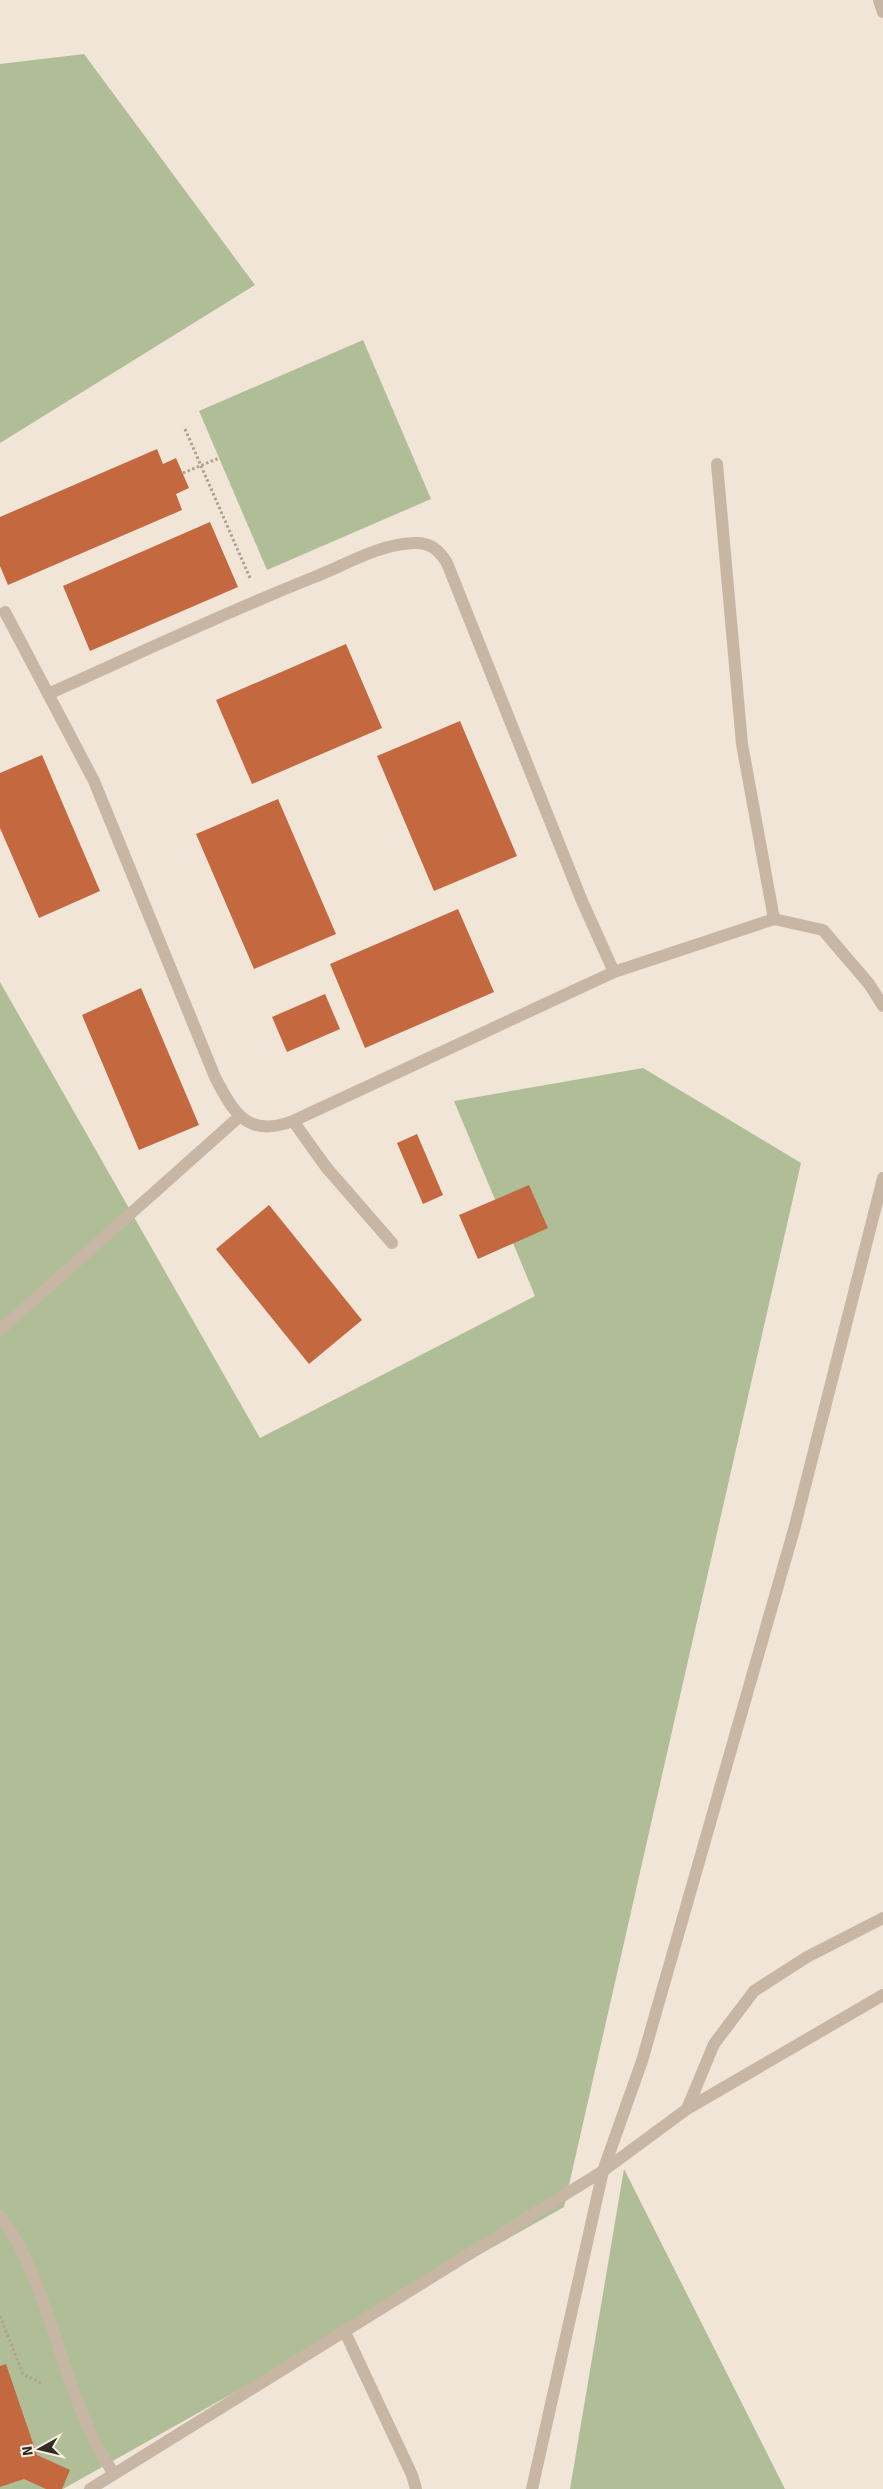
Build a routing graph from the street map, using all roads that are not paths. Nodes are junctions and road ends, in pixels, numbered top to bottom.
1 (880, 0) edge
2 (883, 12) edge
3 (717, 464) dead end
4 (6, 612) dead end
5 (48, 694) junction
6 (774, 918) junction
7 (614, 972) junction
8 (883, 1006) edge
9 (239, 1117) junction
10 (293, 1122) junction
11 (883, 1178) edge
12 (392, 1243) dead end
13 (0, 1330) edge
14 (883, 1918) edge
15 (883, 1995) edge
16 (687, 2109) junction
17 (603, 2171) junction
18 (0, 2216) edge
19 (344, 2330) junction
20 (114, 2474) junction
21 (90, 2489) edge
22 (416, 2489) edge
23 (532, 2489) edge

1 - 2 street
3 - 6 street
4 - 5 street
5 - 7 street
5 - 9 street
6 - 7 street
6 - 8 street
7 - 10 street
9 - 10 street
9 - 13 street
10 - 12 street
11 - 17 street
14 - 16 street
15 - 16 street
16 - 17 street
17 - 19 street
17 - 23 street
18 - 20 street
19 - 20 street
19 - 22 street
20 - 21 street

